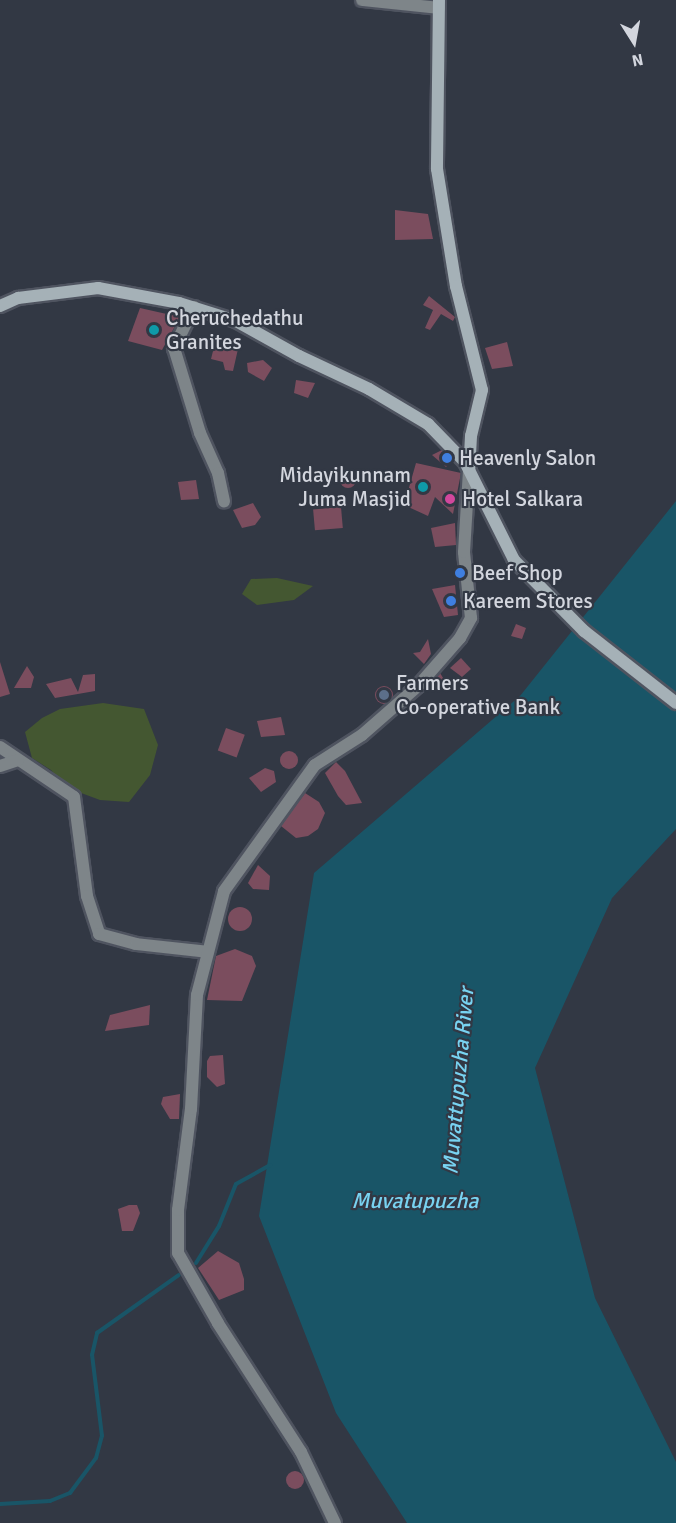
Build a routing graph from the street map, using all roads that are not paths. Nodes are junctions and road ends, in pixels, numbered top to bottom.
1 (362, 0) edge
2 (439, 4) edge
3 (0, 306) edge
4 (194, 307) junction
5 (469, 470) junction
6 (224, 501) dead end
7 (676, 703) edge
8 (0, 747) edge
9 (18, 760) junction
10 (0, 766) edge
11 (208, 952) junction
12 (335, 1523) edge

1 - 2 street
2 - 5 main road
3 - 4 main road
4 - 5 main road
4 - 6 street
5 - 7 main road
5 - 11 street
8 - 9 street
9 - 10 street
9 - 11 street
11 - 12 street

